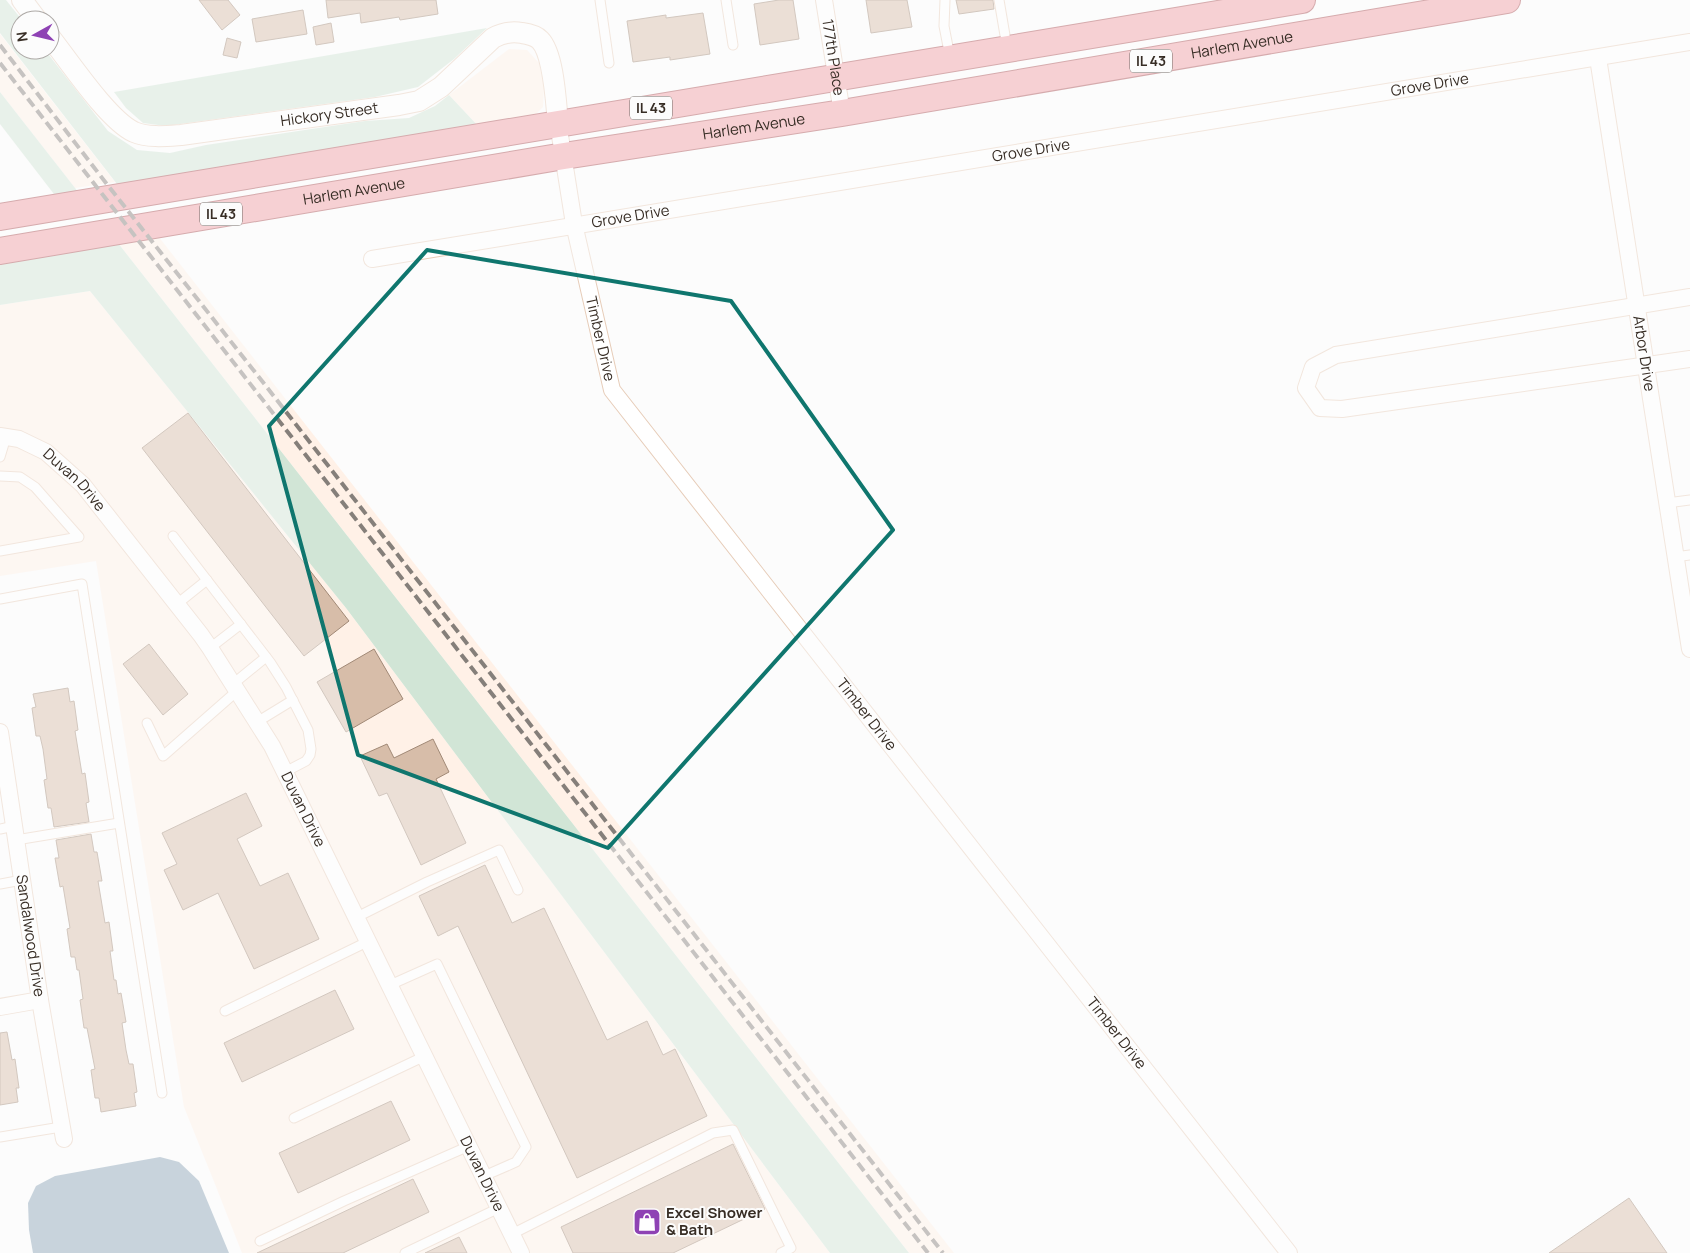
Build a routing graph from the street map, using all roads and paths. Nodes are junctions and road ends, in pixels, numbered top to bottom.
1 (600, 0) edge
2 (726, 0) edge
3 (824, 0) edge
4 (945, 0) edge
5 (999, 0) edge
6 (1302, 0) edge
7 (1507, 0) edge
8 (1113, 32) junction
9 (1690, 42) edge
10 (733, 46) dead end
11 (60, 50) edge
12 (1007, 50) junction
13 (1598, 58) junction
14 (950, 59) junction
15 (608, 63) dead end
16 (1120, 66) junction
17 (837, 78) junction
18 (842, 113) junction
19 (558, 123) junction
20 (564, 156) junction
21 (0, 217) edge
22 (574, 224) junction
23 (0, 251) edge
24 (372, 259) dead end
25 (1690, 297) edge
26 (1638, 305) junction
27 (1690, 359) edge
28 (1646, 366) junction
29 (3, 437) edge
30 (0, 457) edge
31 (0, 476) edge
32 (1690, 500) edge
33 (1667, 503) junction
34 (173, 536) dead end
35 (0, 551) edge
36 (1682, 556) edge
37 (207, 580) junction
38 (0, 599) edge
39 (177, 604) junction
40 (241, 624) junction
41 (210, 648) junction
42 (1690, 649) edge
43 (266, 657) junction
44 (235, 688) junction
45 (293, 700) junction
46 (257, 722) junction
47 (147, 723) dead end
48 (0, 732) edge
49 (285, 772) junction
50 (119, 822) junction
51 (10, 832) edge
52 (22, 880) junction
53 (0, 884) edge
54 (518, 890) dead end
55 (357, 917) junction
56 (369, 941) junction
57 (390, 985) junction
58 (40, 1000) junction
59 (0, 1007) edge
60 (226, 1011) dead end
61 (425, 1056) junction
62 (162, 1093) dead end
63 (294, 1118) dead end
64 (63, 1133) joint
65 (0, 1137) edge
66 (469, 1146) junction
67 (484, 1176) junction
68 (499, 1208) junction
69 (512, 1234) junction
70 (260, 1241) dead end
71 (404, 1253) edge
72 (521, 1253) edge
73 (781, 1253) edge
74 (1289, 1253) edge

1 - 15 lane
2 - 10 lane
3 - 17 street, 177th Place
4 - 14 lane
5 - 12 lane
6 - 8 main road, IL 43
7 - 16 main road, Harlem Avenue / IL 43
8 - 12 main road, IL 43
8 - 16 main road
9 - 13 street, Grove Drive
11 - 19 street, Hickory Street
12 - 14 main road, IL 43
13 - 22 street, Grove Drive
13 - 26 street, Arbor Drive
14 - 17 main road, IL 43
16 - 18 main road, Harlem Avenue / IL 43
17 - 18 street, 177th Place
17 - 19 main road, IL 43
18 - 20 main road, Harlem Avenue / IL 43
19 - 20 street, Timber Drive
19 - 21 main road, IL 43
20 - 22 street, Timber Drive
20 - 23 main road, Harlem Avenue / IL 43
22 - 24 street, Grove Drive
22 - 74 street, Timber Drive
25 - 26 street
26 - 28 street, Arbor Drive
26 - 28 street
27 - 28 street
28 - 33 street, Arbor Drive
29 - 30 lane
29 - 39 street, Duvan Drive
31 - 35 lane
32 - 33 lane
33 - 36 street, Arbor Drive
34 - 37 lane
36 - 42 street, Arbor Drive
37 - 39 lane
37 - 40 lane
38 - 50 lane
39 - 41 street, Duvan Drive
40 - 41 lane
40 - 43 lane
41 - 44 street, Duvan Drive
43 - 44 lane
43 - 45 lane
44 - 46 street, Duvan Drive
44 - 47 lane
45 - 46 lane
45 - 49 lane
46 - 49 street, Duvan Drive
48 - 51 street, Sandalwood Drive
49 - 55 street, Duvan Drive
50 - 51 lane
50 - 62 lane
51 - 52 street, Sandalwood Drive
52 - 53 lane
52 - 58 street, Sandalwood Drive
54 - 55 lane
55 - 56 street, Duvan Drive
56 - 57 street, Duvan Drive
56 - 60 lane
57 - 61 street, Duvan Drive
57 - 67 lane
58 - 59 street
58 - 64 street, Sandalwood Drive
61 - 63 lane
61 - 66 street, Duvan Drive
64 - 65 lane
66 - 67 street, Duvan Drive
66 - 70 lane
67 - 68 street, Duvan Drive
68 - 69 street, Duvan Drive
68 - 71 lane
69 - 72 street, Duvan Drive
69 - 73 lane

